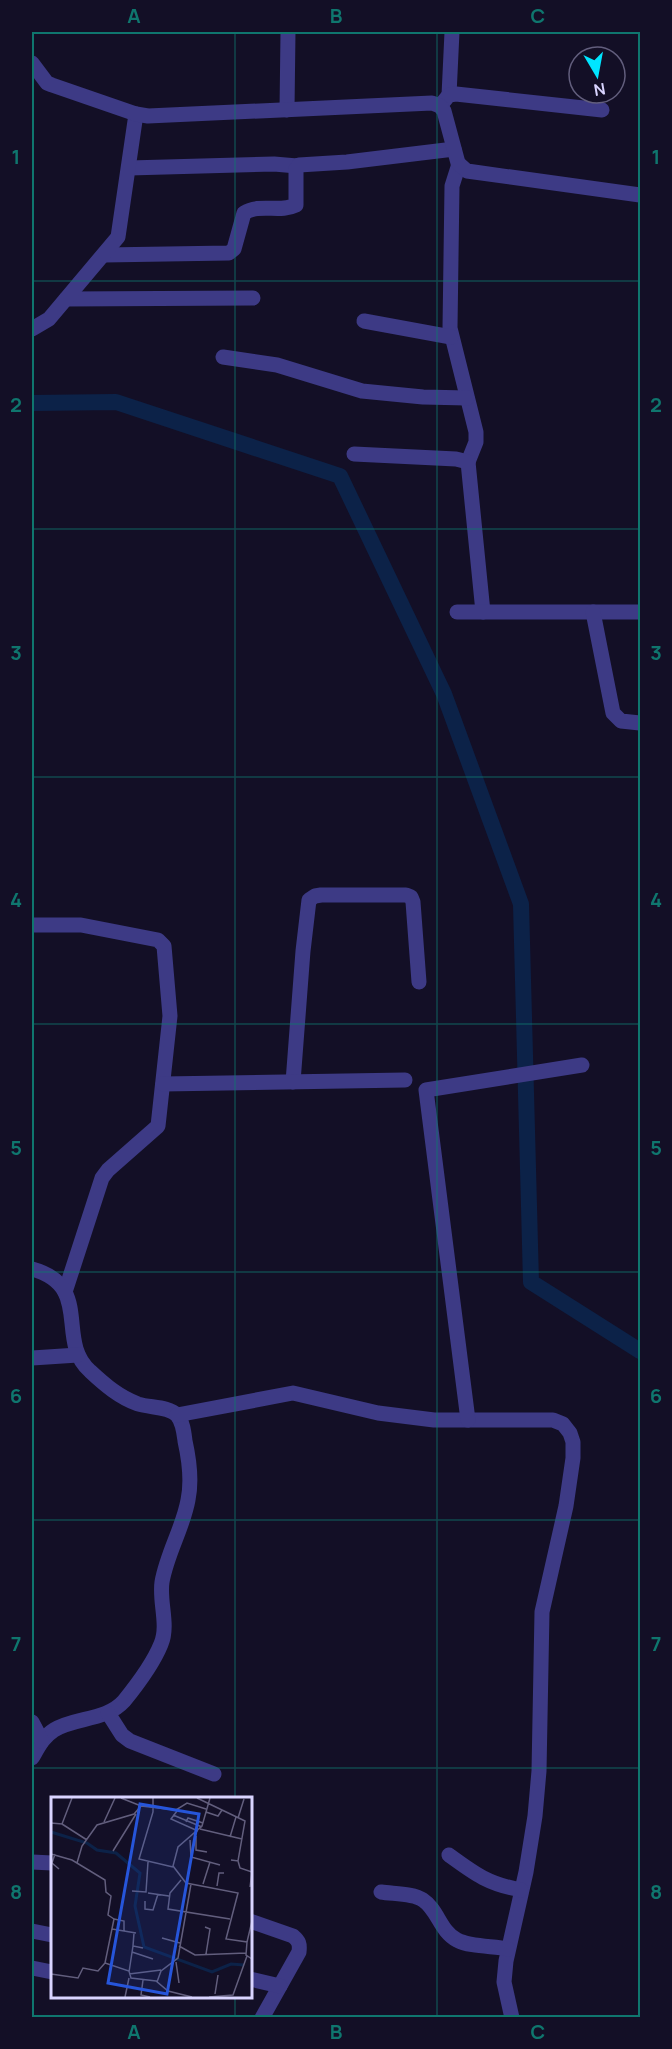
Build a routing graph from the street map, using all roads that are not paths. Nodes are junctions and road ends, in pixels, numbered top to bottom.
1 (288, 32) edge
2 (452, 32) edge
3 (32, 63) edge
4 (445, 101) junction
5 (287, 110) junction
6 (602, 111) dead end
7 (136, 114) junction
8 (454, 149) junction
9 (459, 164) junction
10 (297, 166) junction
11 (129, 168) junction
12 (640, 195) edge
13 (104, 255) junction
14 (254, 298) dead end
15 (66, 299) junction
16 (364, 321) dead end
17 (32, 329) edge
18 (451, 337) junction
19 (223, 357) dead end
20 (467, 398) junction
21 (354, 454) dead end
22 (468, 462) junction
23 (457, 612) dead end
24 (483, 612) junction
25 (594, 612) junction
26 (640, 612) edge
27 (640, 723) edge
28 (32, 926) edge
29 (419, 982) dead end
30 (582, 1065) dead end
31 (405, 1080) dead end
32 (293, 1082) junction
33 (163, 1084) junction
34 (32, 1269) edge
35 (65, 1292) junction
36 (78, 1355) junction
37 (32, 1358) edge
38 (177, 1415) junction
39 (468, 1420) junction
40 (108, 1713) junction
41 (32, 1722) edge
42 (42, 1741) junction
43 (32, 1758) edge
44 (214, 1774) dead end
45 (449, 1855) dead end
46 (32, 1862) edge
47 (51, 1863) edge
48 (521, 1890) junction
49 (381, 1892) dead end
50 (252, 1923) edge
51 (32, 1931) edge
52 (51, 1935) edge
53 (508, 1949) junction
54 (32, 1968) edge
55 (51, 1972) edge
56 (252, 1979) edge
57 (280, 1986) junction
58 (262, 2018) edge
59 (512, 2018) edge

1 - 5 street
2 - 4 street
3 - 7 street
4 - 5 street
4 - 6 street
4 - 8 street
5 - 7 street
7 - 11 street
8 - 9 street
8 - 10 street
9 - 12 street
9 - 18 street
10 - 11 street
10 - 13 street
11 - 13 street
13 - 15 street
14 - 15 street
15 - 17 street
16 - 18 street
18 - 20 street
19 - 20 street
20 - 22 street
21 - 22 street
22 - 24 street
23 - 24 street
24 - 25 street
25 - 26 street
25 - 27 street
28 - 33 street
29 - 32 street
30 - 39 street
31 - 32 street
32 - 33 street
33 - 35 street
34 - 35 street
35 - 36 street
36 - 37 street
36 - 38 street
38 - 39 street
38 - 40 street
39 - 48 street
40 - 42 street
40 - 44 street
41 - 42 street
42 - 43 street
45 - 48 street
46 - 47 street
48 - 53 street
49 - 53 street
50 - 57 street
51 - 52 street
53 - 59 street
54 - 55 street
56 - 57 street
57 - 58 street

